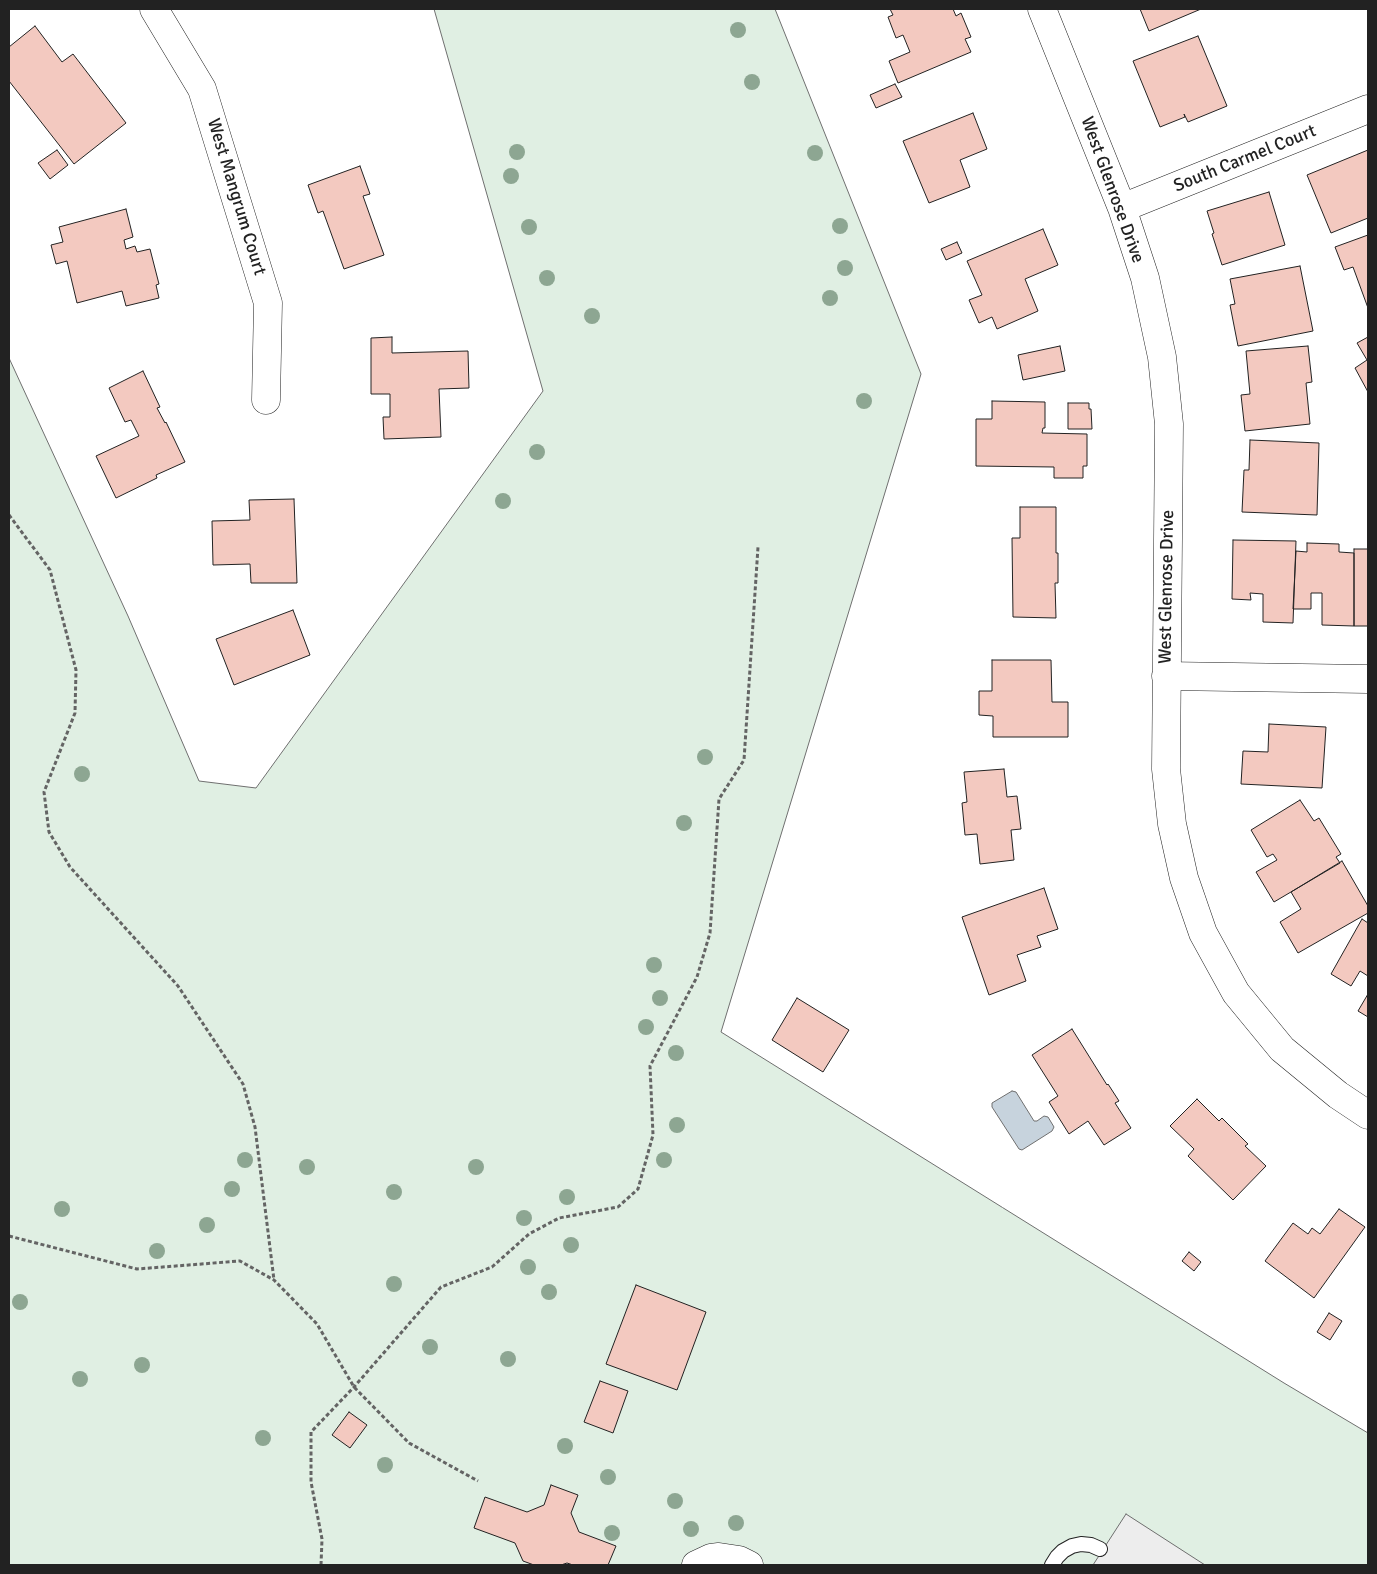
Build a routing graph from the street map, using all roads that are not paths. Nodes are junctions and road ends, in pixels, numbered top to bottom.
1 (154, 9) edge
2 (1042, 9) edge
3 (1368, 109) edge
4 (1122, 208) junction
5 (266, 400) dead end
6 (1166, 676) junction
7 (1368, 679) edge
8 (1368, 1115) edge
9 (1100, 1549) dead end
10 (696, 1565) edge
11 (749, 1565) edge
12 (1052, 1565) edge

1 - 5 street, West Mangrum Court
2 - 4 street, West Glenrose Drive
3 - 4 street, South Carmel Court
4 - 6 street, West Glenrose Drive
6 - 7 street
6 - 8 street, West Glenrose Drive
9 - 12 lane
10 - 11 street

